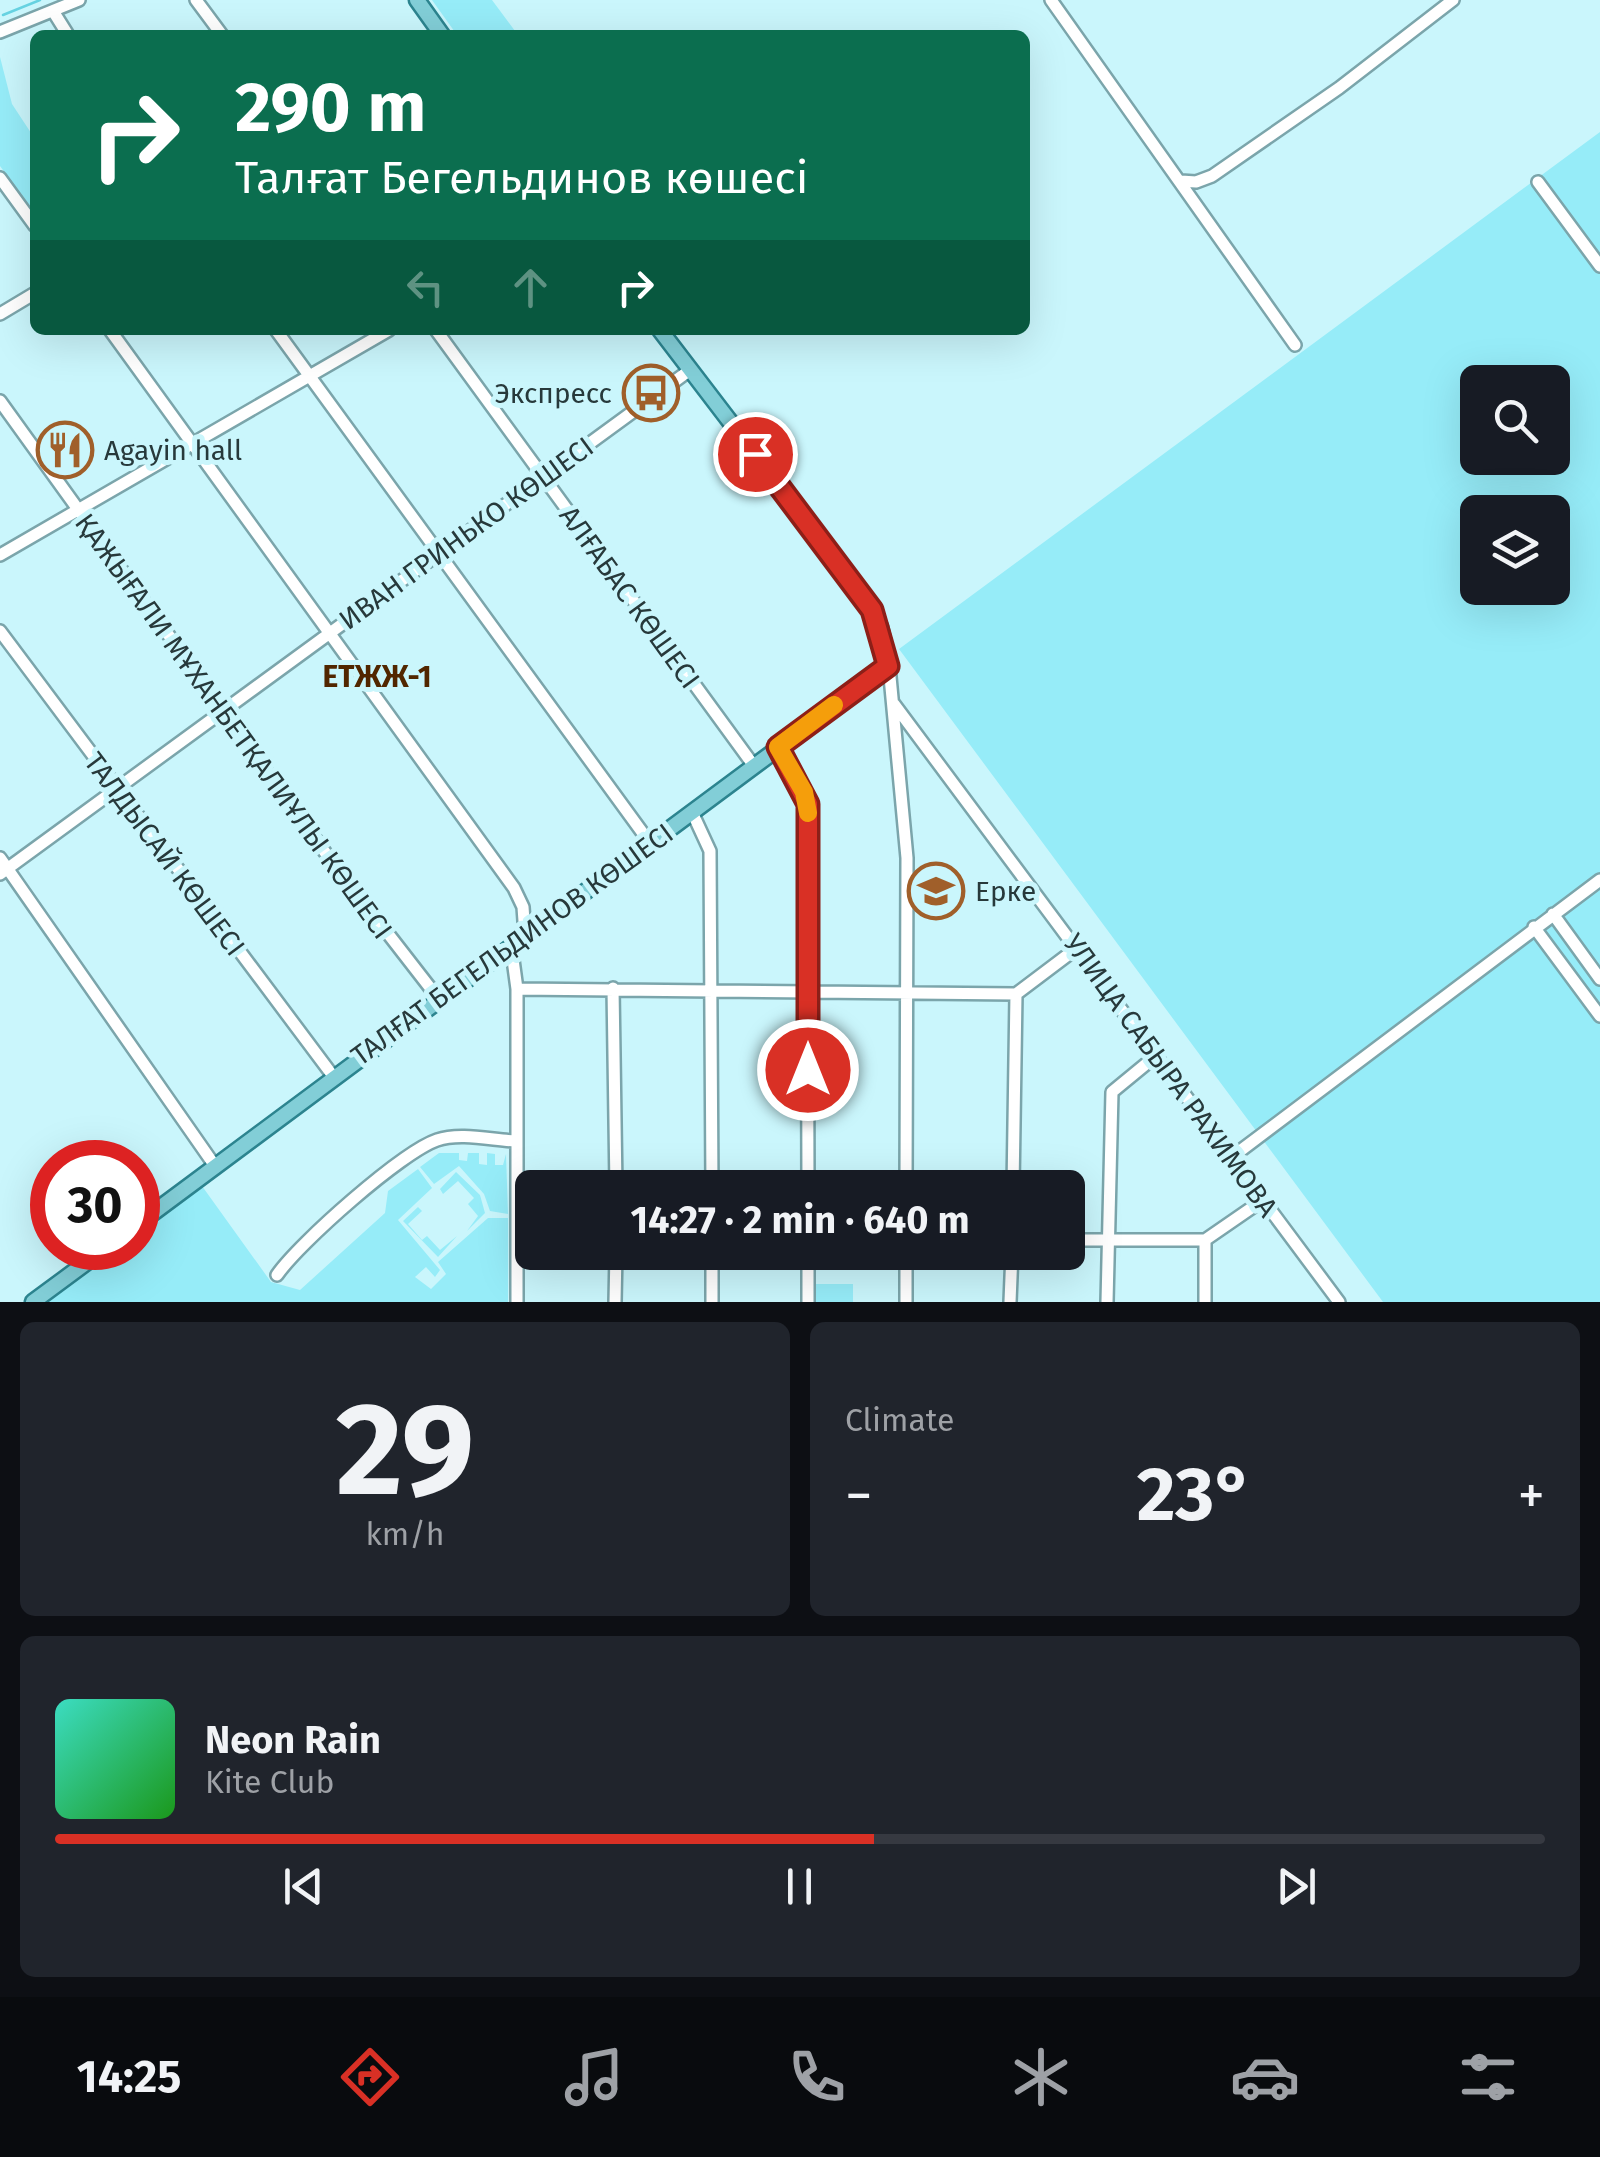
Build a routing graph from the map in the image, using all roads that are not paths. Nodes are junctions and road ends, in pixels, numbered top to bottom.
1 (79, 0) edge
2 (196, 0) edge
3 (417, 0) edge
4 (1050, 0) edge
5 (1454, 0) edge
6 (53, 10) junction
7 (65, 30) edge
8 (218, 30) edge
9 (438, 30) edge
10 (0, 32) edge
11 (0, 178) edge
12 (1181, 181) junction
13 (1538, 182) dead end
14 (30, 219) edge
15 (1600, 266) edge
16 (30, 296) edge
17 (0, 314) edge
18 (114, 335) edge
19 (279, 335) edge
20 (380, 335) edge
21 (440, 335) edge
22 (664, 335) edge
23 (1295, 345) dead end
24 (690, 370) junction
25 (308, 376) junction
26 (0, 401) edge
27 (193, 446) junction
28 (542, 478) junction
29 (78, 514) junction
30 (437, 553) junction
31 (0, 555) edge
32 (0, 631) edge
33 (329, 632) junction
34 (888, 666) junction
35 (894, 704) junction
36 (223, 710) junction
37 (778, 747) junction
38 (754, 766) junction
39 (116, 790) junction
40 (692, 812) junction
41 (650, 843) junction
42 (3, 867) edge
43 (1600, 880) edge
44 (1553, 914) junction
45 (1534, 928) junction
46 (525, 935) junction
47 (511, 945) junction
48 (1077, 948) junction
49 (1600, 979) edge
50 (613, 988) junction
51 (517, 989) junction
52 (712, 990) junction
53 (809, 991) junction
54 (908, 992) junction
55 (1016, 994) junction
56 (438, 998) junction
57 (1600, 1016) edge
58 (1157, 1055) junction
59 (333, 1076) junction
60 (515, 1142) junction
61 (1232, 1156) junction
62 (215, 1166) junction
63 (516, 1170) edge
64 (616, 1170) edge
65 (712, 1170) edge
66 (808, 1170) edge
67 (906, 1170) edge
68 (1013, 1170) edge
69 (1263, 1200) junction
70 (160, 1207) edge
71 (1085, 1240) edge
72 (1106, 1240) junction
73 (1205, 1240) junction
74 (77, 1270) edge
75 (517, 1270) edge
76 (616, 1270) edge
77 (712, 1270) edge
78 (808, 1270) edge
79 (906, 1270) edge
80 (1011, 1270) edge
81 (277, 1275) dead end
82 (34, 1302) edge
83 (516, 1302) edge
84 (615, 1302) edge
85 (712, 1302) edge
86 (808, 1302) edge
87 (906, 1302) edge
88 (1010, 1302) edge
89 (1106, 1302) edge
90 (1204, 1302) edge
91 (1339, 1302) edge

1 - 6 street
2 - 8 street
3 - 9 main road
4 - 12 street
5 - 12 street
6 - 7 street
6 - 10 street
11 - 14 street
12 - 23 street
13 - 15 street
16 - 17 street
18 - 27 street
19 - 25 street
20 - 25 street
21 - 28 street, АЛҒАБАС КӨШЕСІ
22 - 24 main road
24 - 28 street, ИВАН ГРИНЬКО КӨШЕСІ
24 - 34 main road
25 - 27 street
25 - 30 street
26 - 29 street, ҚАЖЫҒАЛИ МҰХАНБЕТҚАЛИҰЛЫ КӨШЕСІ
27 - 29 street
27 - 33 street
28 - 30 street, ИВАН ГРИНЬКО КӨШЕСІ
28 - 38 street, АЛҒАБАС КӨШЕСІ
29 - 31 street
29 - 36 street, ҚАЖЫҒАЛИ МҰХАНБЕТҚАЛИҰЛЫ КӨШЕСІ
30 - 33 street, ИВАН ГРИНЬКО КӨШЕСІ
30 - 41 street
32 - 39 street, ТАЛДЫСАЙ КӨШЕСІ
33 - 36 street, ИВАН ГРИНЬКО КӨШЕСІ
33 - 46 street
34 - 35 street
34 - 37 main road, ТАЛҒАТ БЕГЕЛЬДИНОВ КӨШЕСІ
35 - 48 street, УЛИЦА САБЫРА РАХИМОВА
35 - 54 street
36 - 39 street, ИВАН ГРИНЬКО КӨШЕСІ
36 - 56 street, ҚАЖЫҒАЛИ МҰХАНБЕТҚАЛИҰЛЫ КӨШЕСІ
37 - 38 main road, ТАЛҒАТ БЕГЕЛЬДИНОВ КӨШЕСІ
37 - 53 street
38 - 40 main road, ТАЛҒАТ БЕГЕЛЬДИНОВ КӨШЕСІ
39 - 42 street, ИВАН ГРИНЬКО КӨШЕСІ
39 - 59 street, ТАЛДЫСАЙ КӨШЕСІ
40 - 41 main road, ТАЛҒАТ БЕГЕЛЬДИНОВ КӨШЕСІ
40 - 52 street
41 - 46 main road, ТАЛҒАТ БЕГЕЛЬДИНОВ КӨШЕСІ
42 - 62 street
43 - 44 street
44 - 45 street
44 - 49 street
45 - 57 street
45 - 61 street
46 - 47 main road, ТАЛҒАТ БЕГЕЛЬДИНОВ КӨШЕСІ
47 - 51 street
47 - 56 main road, ТАЛҒАТ БЕГЕЛЬДИНОВ КӨШЕСІ
48 - 55 street
48 - 58 street, УЛИЦА САБЫРА РАХИМОВА
50 - 51 street
50 - 52 street
50 - 64 street
51 - 60 street
52 - 53 street
52 - 65 street
53 - 54 street
53 - 66 street
54 - 55 street
54 - 67 street
55 - 68 street
56 - 59 main road, ТАЛҒАТ БЕГЕЛЬДИНОВ КӨШЕСІ
58 - 61 street, УЛИЦА САБЫРА РАХИМОВА
58 - 72 street
59 - 62 main road, ТАЛҒАТ БЕГЕЛЬДИНОВ КӨШЕСІ
60 - 63 street
60 - 81 street
61 - 69 street, УЛИЦА САБЫРА РАХИМОВА
62 - 70 main road, ТАЛҒАТ БЕГЕЛЬДИНОВ КӨШЕСІ
69 - 73 street
69 - 91 street, УЛИЦА САБЫРА РАХИМОВА
71 - 72 street
72 - 73 street
72 - 89 street
73 - 90 street
74 - 82 main road
75 - 83 street
76 - 84 street
77 - 85 street
78 - 86 street
79 - 87 street
80 - 88 street

